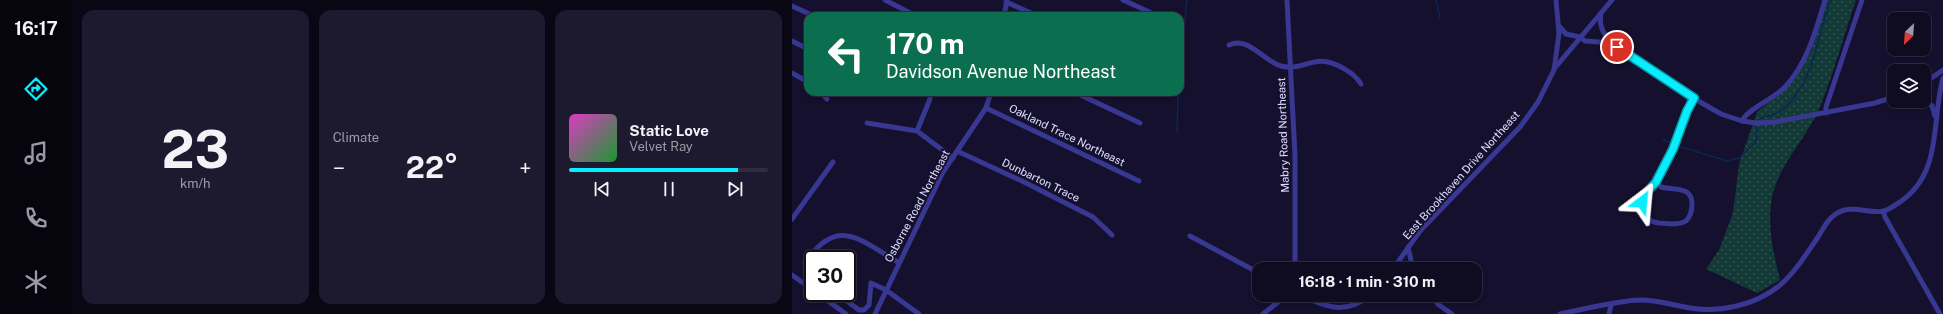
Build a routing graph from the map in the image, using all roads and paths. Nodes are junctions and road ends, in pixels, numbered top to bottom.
1 (885, 0) edge
2 (1123, 0) edge
3 (1287, 0) edge
4 (1556, 0) edge
5 (1612, 0) edge
6 (1825, 0) edge
7 (1862, 0) edge
8 (1007, 1) edge
9 (792, 6) edge
10 (805, 12) edge
11 (908, 12) edge
12 (1005, 12) edge
13 (1030, 12) edge
14 (1149, 12) edge
15 (1601, 12) junction
16 (1559, 25) junction
17 (1580, 37) junction
18 (792, 41) edge
19 (1585, 42) junction
20 (1229, 45) dead end
21 (1575, 45) junction
22 (804, 46) edge
23 (1617, 47) junction
24 (1291, 66) junction
25 (1554, 70) junction
26 (1943, 70) edge
27 (792, 72) edge
28 (1943, 78) edge
29 (1931, 79) edge
30 (804, 80) edge
31 (1361, 84) dead end
32 (824, 96) edge
33 (930, 96) edge
34 (990, 96) edge
35 (1083, 96) edge
36 (1694, 98) junction
37 (827, 99) dead end
38 (1887, 99) edge
39 (1931, 105) edge
40 (986, 108) junction
41 (1826, 113) junction
42 (1742, 121) junction
43 (867, 123) dead end
44 (1140, 123) dead end
45 (1936, 123) junction
46 (917, 131) junction
47 (957, 151) junction
48 (953, 158) junction
49 (833, 162) dead end
50 (1139, 181) dead end
51 (1656, 182) junction
52 (1884, 211) junction
53 (792, 219) edge
54 (1112, 235) dead end
55 (1190, 236) dead end
56 (1408, 247) junction
57 (813, 250) edge
58 (898, 262) junction
59 (1295, 262) edge
60 (1398, 262) edge
61 (1411, 262) edge
62 (1252, 269) edge
63 (792, 276) edge
64 (804, 284) edge
65 (886, 290) junction
66 (829, 302) edge
67 (848, 302) edge
68 (1278, 302) edge
69 (1317, 302) edge
70 (1364, 302) edge
71 (1436, 302) edge
72 (1611, 305) junction
73 (877, 313) edge
74 (846, 314) edge
75 (919, 314) edge
76 (1263, 314) edge
77 (1452, 314) edge
78 (1560, 314) edge
79 (1609, 314) edge
80 (1940, 314) edge

1 - 11 street
2 - 14 street
3 - 24 street, Mabry Road Northeast
4 - 16 street, East Brookhaven Drive Northeast
5 - 15 street
6 - 42 street
7 - 41 street
8 - 12 street
8 - 13 street
9 - 10 street
15 - 17 street
15 - 23 street
16 - 17 street
16 - 25 street, East Brookhaven Drive Northeast
17 - 19 street
17 - 21 street
18 - 22 street
19 - 21 street
19 - 23 street
20 - 24 street
21 - 25 street
23 - 36 street
24 - 31 street
24 - 59 street, Mabry Road Northeast
25 - 56 street, East Brookhaven Drive Northeast
26 - 29 street
27 - 30 street
28 - 45 street
32 - 37 street
33 - 46 street
34 - 40 street, Osborne Road Northeast
35 - 44 street
36 - 42 street
36 - 51 street
38 - 41 street
39 - 45 street
40 - 47 street, Osborne Road Northeast
40 - 50 street, Oakland Trace Northeast
41 - 42 street
43 - 46 street
45 - 52 street
46 - 48 street
47 - 48 street, Osborne Road Northeast
47 - 54 street, Dunbarton Trace
48 - 58 street, Osborne Road Northeast
49 - 53 street
51 - 51 street
52 - 72 street
52 - 80 street
55 - 62 street
56 - 60 street, East Brookhaven Drive Northeast
56 - 61 street
57 - 58 street
58 - 65 street, Osborne Road Northeast
63 - 64 street
65 - 67 street
65 - 73 street, Osborne Road Northeast
65 - 75 street
66 - 74 street
68 - 76 street
69 - 70 street
71 - 77 street
72 - 78 street
72 - 79 street

